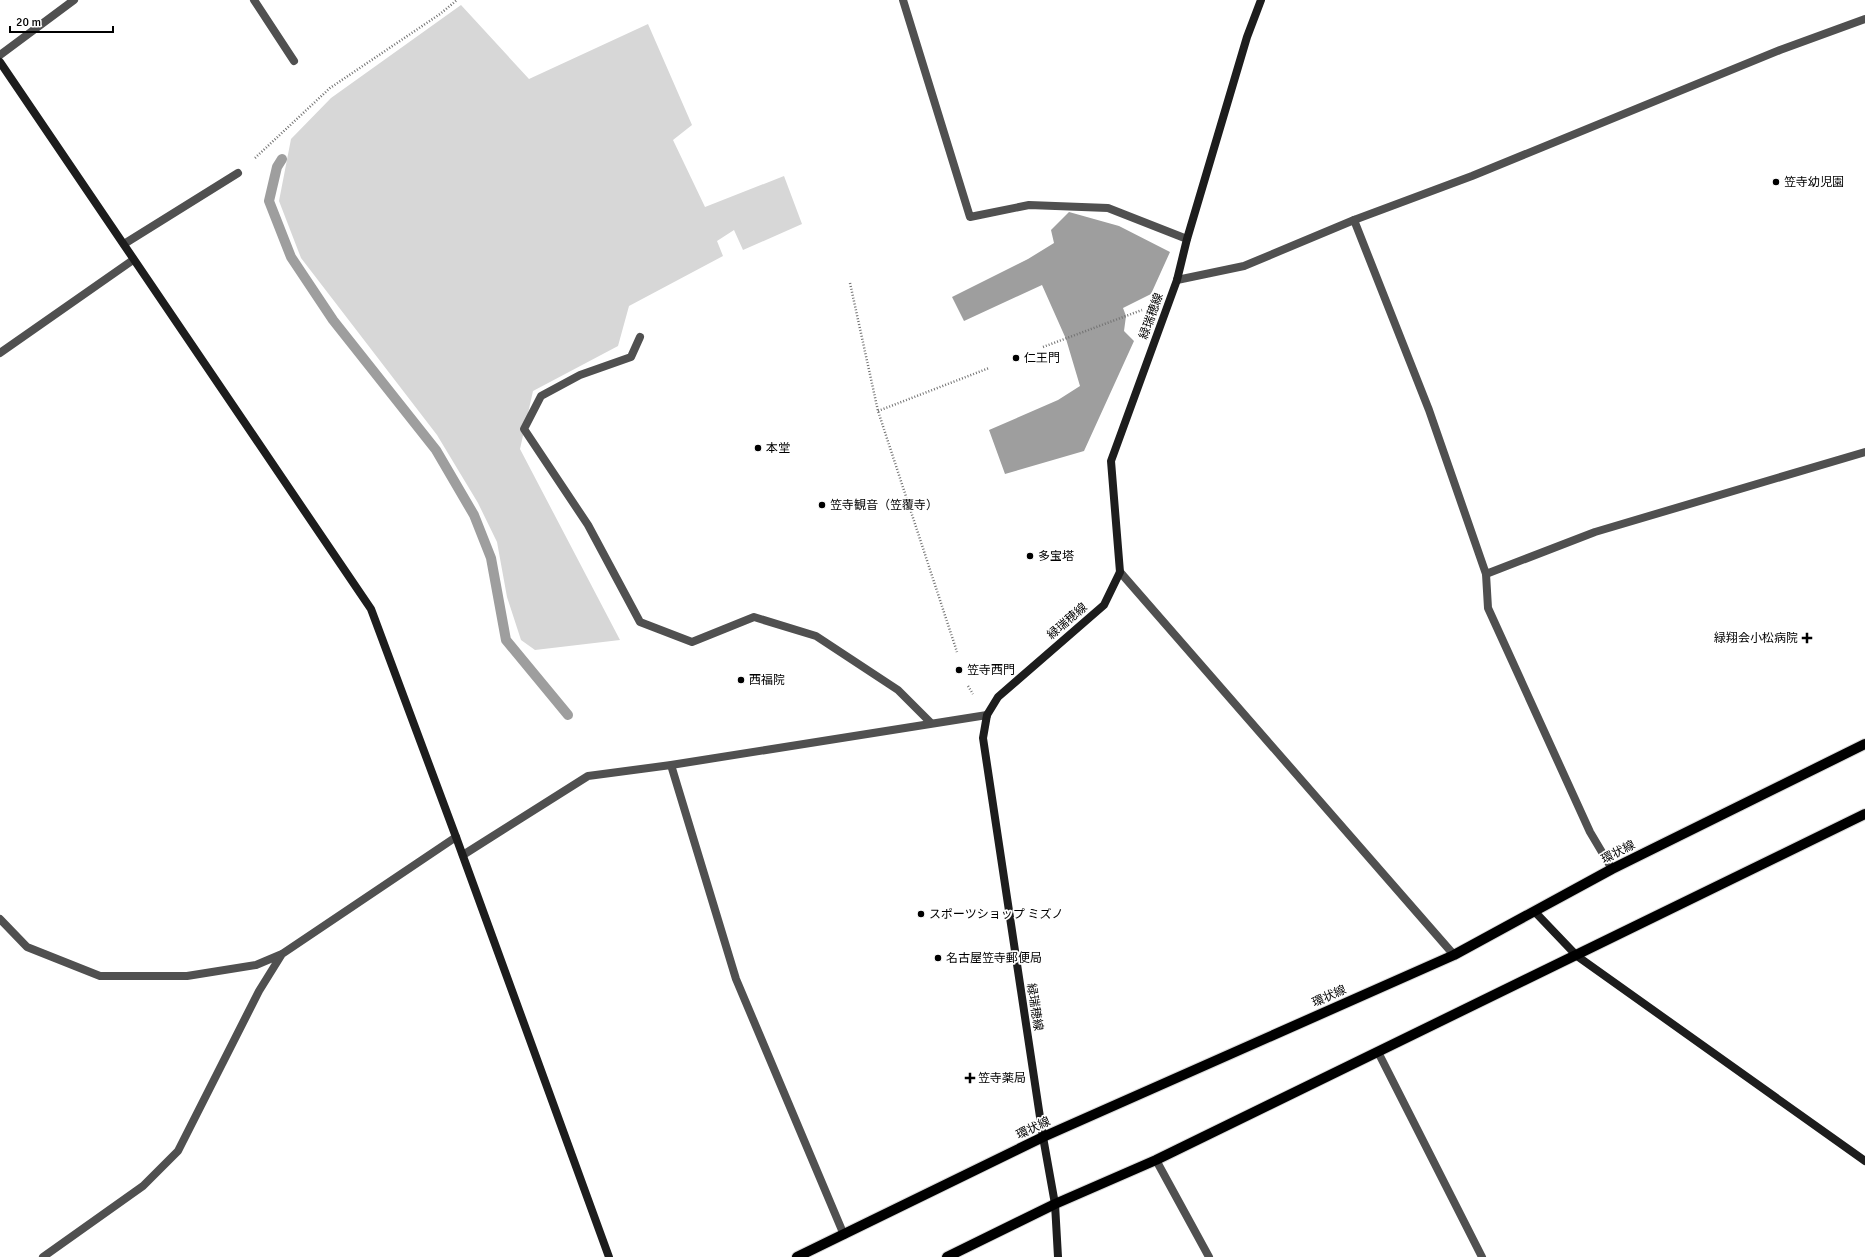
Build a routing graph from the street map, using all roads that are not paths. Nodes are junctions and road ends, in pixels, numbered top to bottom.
1 (74, 0) edge
2 (254, 0) edge
3 (903, 0) edge
4 (1260, 0) edge
5 (1865, 19) edge
6 (0, 55) edge
7 (294, 61) dead end
8 (0, 62) edge
9 (238, 173) road end
10 (1354, 220) junction
11 (1187, 239) junction
12 (124, 244) junction
13 (133, 260) junction
14 (1177, 280) junction
15 (640, 337) dead end
16 (0, 353) edge
17 (1865, 452) edge
18 (1120, 572) junction
19 (1486, 574) junction
20 (987, 715) junction
21 (931, 723) junction
22 (1865, 744) edge
23 (671, 765) junction
24 (1865, 814) edge
25 (456, 837) junction
26 (463, 855) junction
27 (1612, 869) junction
28 (1536, 912) junction
29 (0, 919) edge
30 (282, 954) junction
31 (1454, 955) junction
32 (1576, 956) junction
33 (1378, 1052) junction
34 (1043, 1137) junction
35 (1156, 1160) junction
36 (1865, 1161) edge
37 (1055, 1204) junction
38 (844, 1235) junction
39 (43, 1257) edge
40 (609, 1257) edge
41 (797, 1257) edge
42 (947, 1257) edge
43 (1058, 1257) edge
44 (1209, 1257) edge
45 (1482, 1257) edge

1 - 6 street
2 - 7 street
3 - 11 street
4 - 11 street, 緑瑞穂線
5 - 10 street
8 - 12 street
9 - 12 street
10 - 14 street
10 - 19 street
11 - 14 street, 緑瑞穂線
12 - 13 street
13 - 16 street
13 - 25 street
14 - 18 street, 緑瑞穂線
15 - 21 street
17 - 19 street
18 - 20 street, 緑瑞穂線
18 - 31 street
19 - 27 street
20 - 21 street
20 - 34 street, 緑瑞穂線
21 - 23 street
22 - 27 main road, 環状線
23 - 26 street
23 - 38 street
24 - 32 main road
25 - 26 street
25 - 30 street
26 - 40 street
27 - 28 main road, 環状線
28 - 31 main road, 環状線
28 - 32 street
29 - 30 street
30 - 39 street
31 - 34 main road, 環状線
32 - 33 main road
32 - 36 street
33 - 35 main road
33 - 45 street
34 - 37 street, 緑瑞穂線
34 - 38 main road, 環状線
35 - 37 main road
35 - 44 street
37 - 42 main road
37 - 43 street, 緑瑞穂線
38 - 41 main road, 環状線

